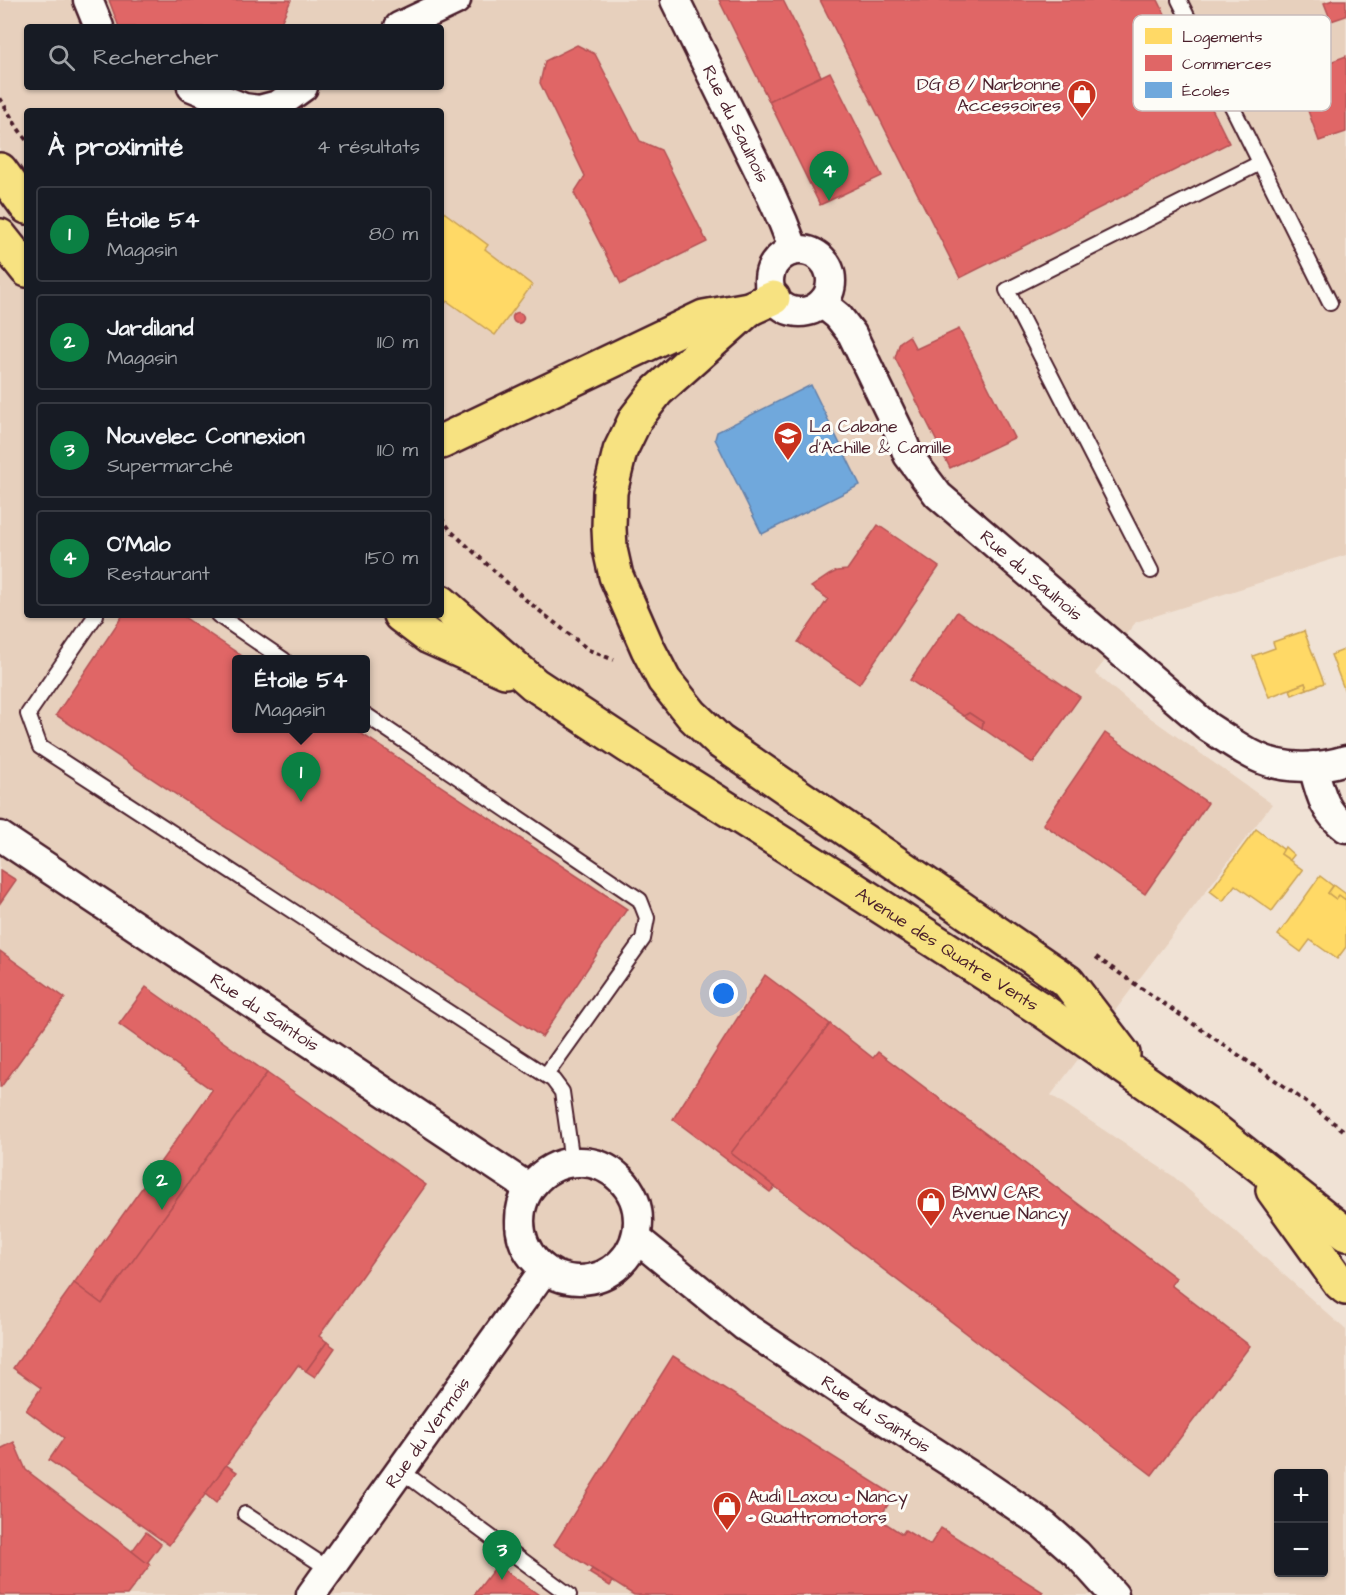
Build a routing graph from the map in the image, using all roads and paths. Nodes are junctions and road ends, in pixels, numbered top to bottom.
1 (88, 0) edge
2 (456, 0) edge
3 (675, 0) edge
4 (1179, 0) edge
5 (1186, 15) edge
6 (98, 24) edge
7 (405, 24) edge
8 (199, 90) edge
9 (299, 90) edge
10 (0, 98) edge
11 (244, 108) edge
12 (267, 108) edge
13 (1234, 111) edge
14 (24, 137) edge
15 (1260, 163) junction
16 (0, 170) edge
17 (24, 203) edge
18 (0, 237) edge
19 (794, 250) junction
20 (24, 266) edge
21 (822, 303) junction
22 (1330, 303) dead end
23 (761, 304) junction
24 (444, 441) edge
25 (1151, 571) dead end
26 (444, 605) edge
27 (94, 618) edge
28 (222, 618) edge
29 (404, 618) edge
30 (277, 655) edge
31 (534, 684) junction
32 (370, 718) edge
33 (1346, 760) edge
34 (1312, 766) junction
35 (1346, 828) edge
36 (0, 836) edge
37 (546, 1075) junction
38 (1142, 1079) junction
39 (1250, 1157) junction
40 (572, 1162) junction
41 (529, 1188) junction
42 (1346, 1234) edge
43 (636, 1238) junction
44 (544, 1270) junction
45 (1346, 1288) edge
46 (400, 1470) junction
47 (245, 1514) dead end
48 (329, 1569) junction
49 (310, 1595) edge
50 (569, 1595) edge
51 (1114, 1595) edge

1 - 6 street
2 - 7 street
3 - 19 street, Rue du Saulnois
4 - 5 lane
8 - 11 street
9 - 12 street
10 - 14 path
13 - 15 lane
15 - 22 lane
15 - 25 lane
16 - 17 main road
18 - 20 main road
19 - 21 street
19 - 23 street
21 - 23 street
21 - 34 street, Rue du Saulnois
23 - 24 main road
23 - 38 main road
26 - 31 main road, Avenue des Quatre Vents
27 - 37 lane
28 - 30 lane
29 - 31 main road, Avenue des Quatre Vents
31 - 38 main road, Avenue des Quatre Vents
32 - 37 lane
33 - 34 street, Rue du Saulnois
34 - 35 street
36 - 41 street, Rue du Saintois
37 - 40 lane
38 - 39 main road, Avenue des Quatre Vents
39 - 42 main road, Avenue des Quatre Vents
39 - 45 main road
40 - 41 street
40 - 43 street
41 - 44 street
43 - 44 street
43 - 51 street, Rue du Saintois
44 - 46 street, Rue du Vermois
46 - 48 street, Rue du Vermois
46 - 50 lane
47 - 48 lane
48 - 49 street, Rue du Vermois

